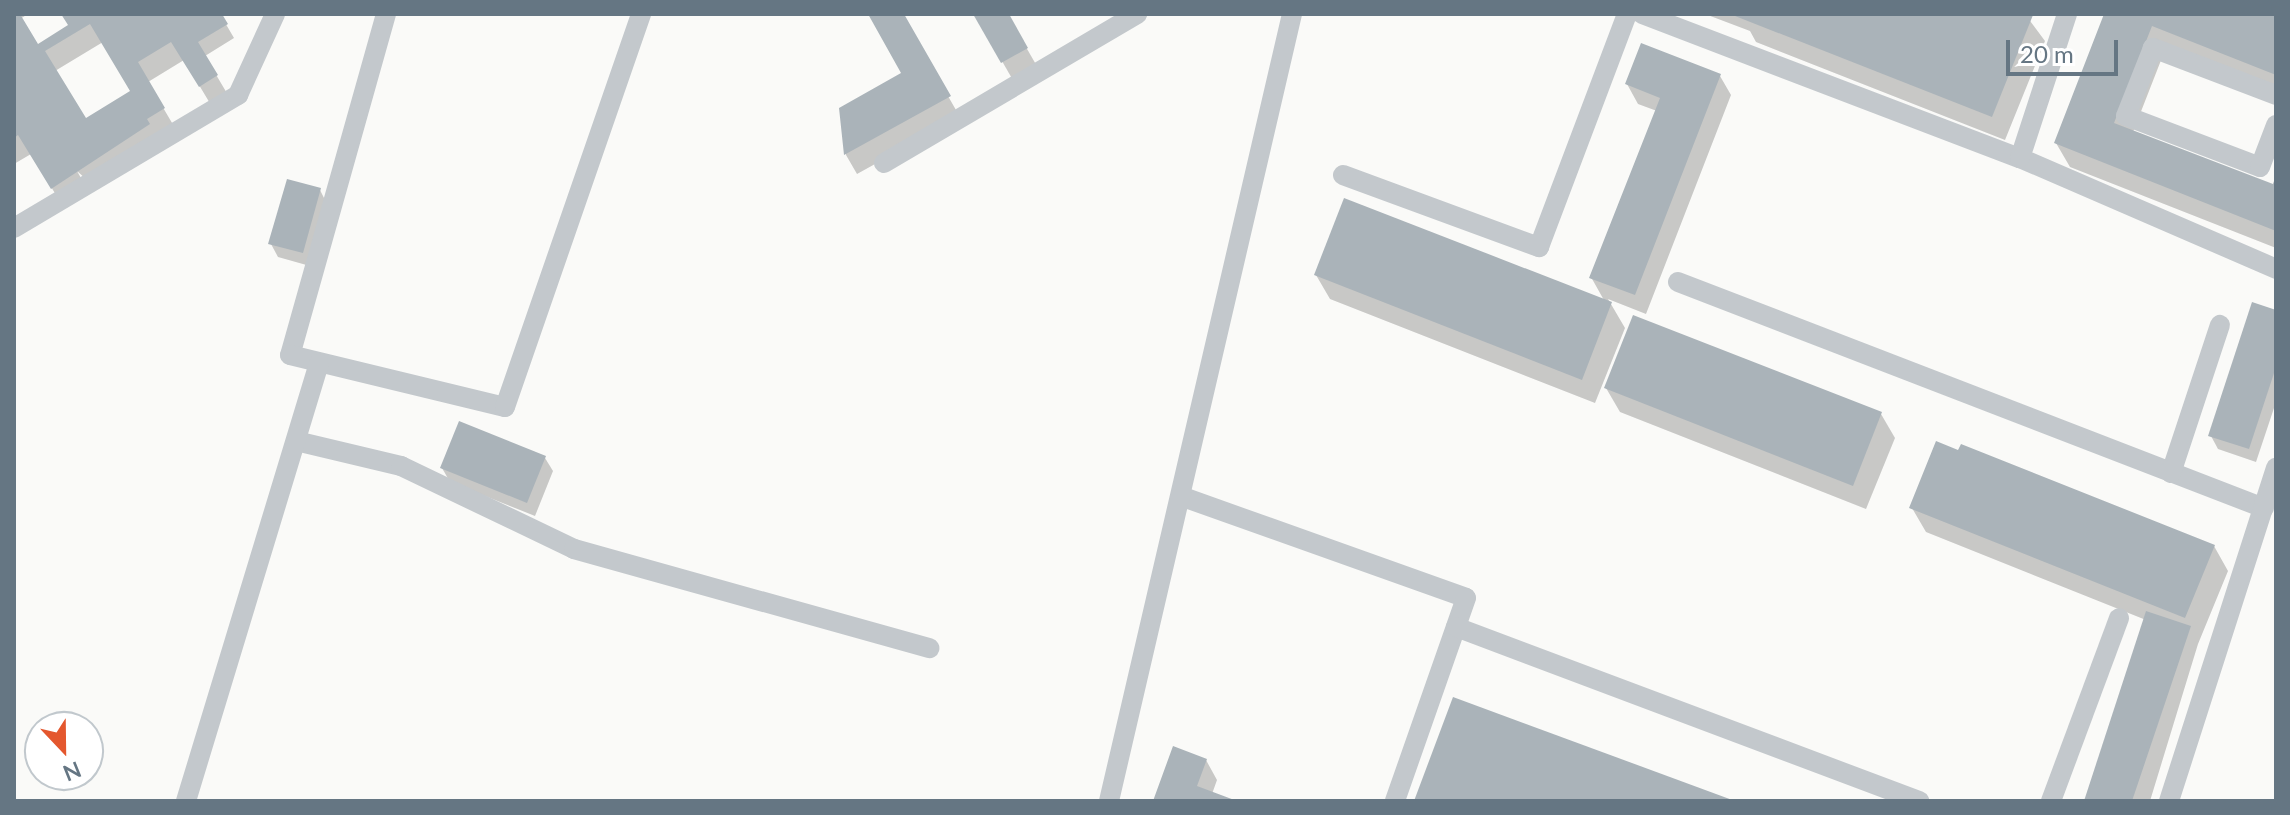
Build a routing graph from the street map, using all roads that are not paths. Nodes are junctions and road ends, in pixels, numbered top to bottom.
1 (275, 14) edge
2 (386, 14) edge
3 (641, 14) edge
4 (1137, 14) edge
5 (1292, 14) edge
6 (1627, 14) edge
7 (1642, 14) edge
8 (2067, 14) edge
9 (2276, 95) edge
10 (2276, 125) edge
11 (2020, 158) junction
12 (884, 163) dead end
13 (1343, 175) dead end
14 (14, 228) edge
15 (2276, 269) edge
16 (1678, 282) dead end
17 (2220, 325) dead end
18 (319, 364) junction
19 (296, 441) junction
20 (2276, 468) edge
21 (2171, 473) junction
22 (1183, 497) junction
23 (2264, 508) junction
24 (2119, 618) dead end
25 (1456, 627) junction
26 (929, 648) dead end
27 (186, 801) edge
28 (1109, 801) edge
29 (1395, 801) edge
30 (1919, 801) edge
31 (2051, 801) edge
32 (2169, 801) edge

1 - 14 lane
2 - 18 lane
3 - 18 lane
4 - 12 lane
5 - 22 lane
6 - 13 lane
7 - 11 lane
8 - 11 lane
9 - 10 lane
11 - 15 lane
16 - 21 lane
17 - 21 lane
18 - 19 lane
19 - 26 lane
19 - 27 lane
20 - 23 lane
21 - 23 lane
22 - 25 lane
22 - 28 lane
23 - 32 lane
24 - 31 lane
25 - 29 lane
25 - 30 lane

